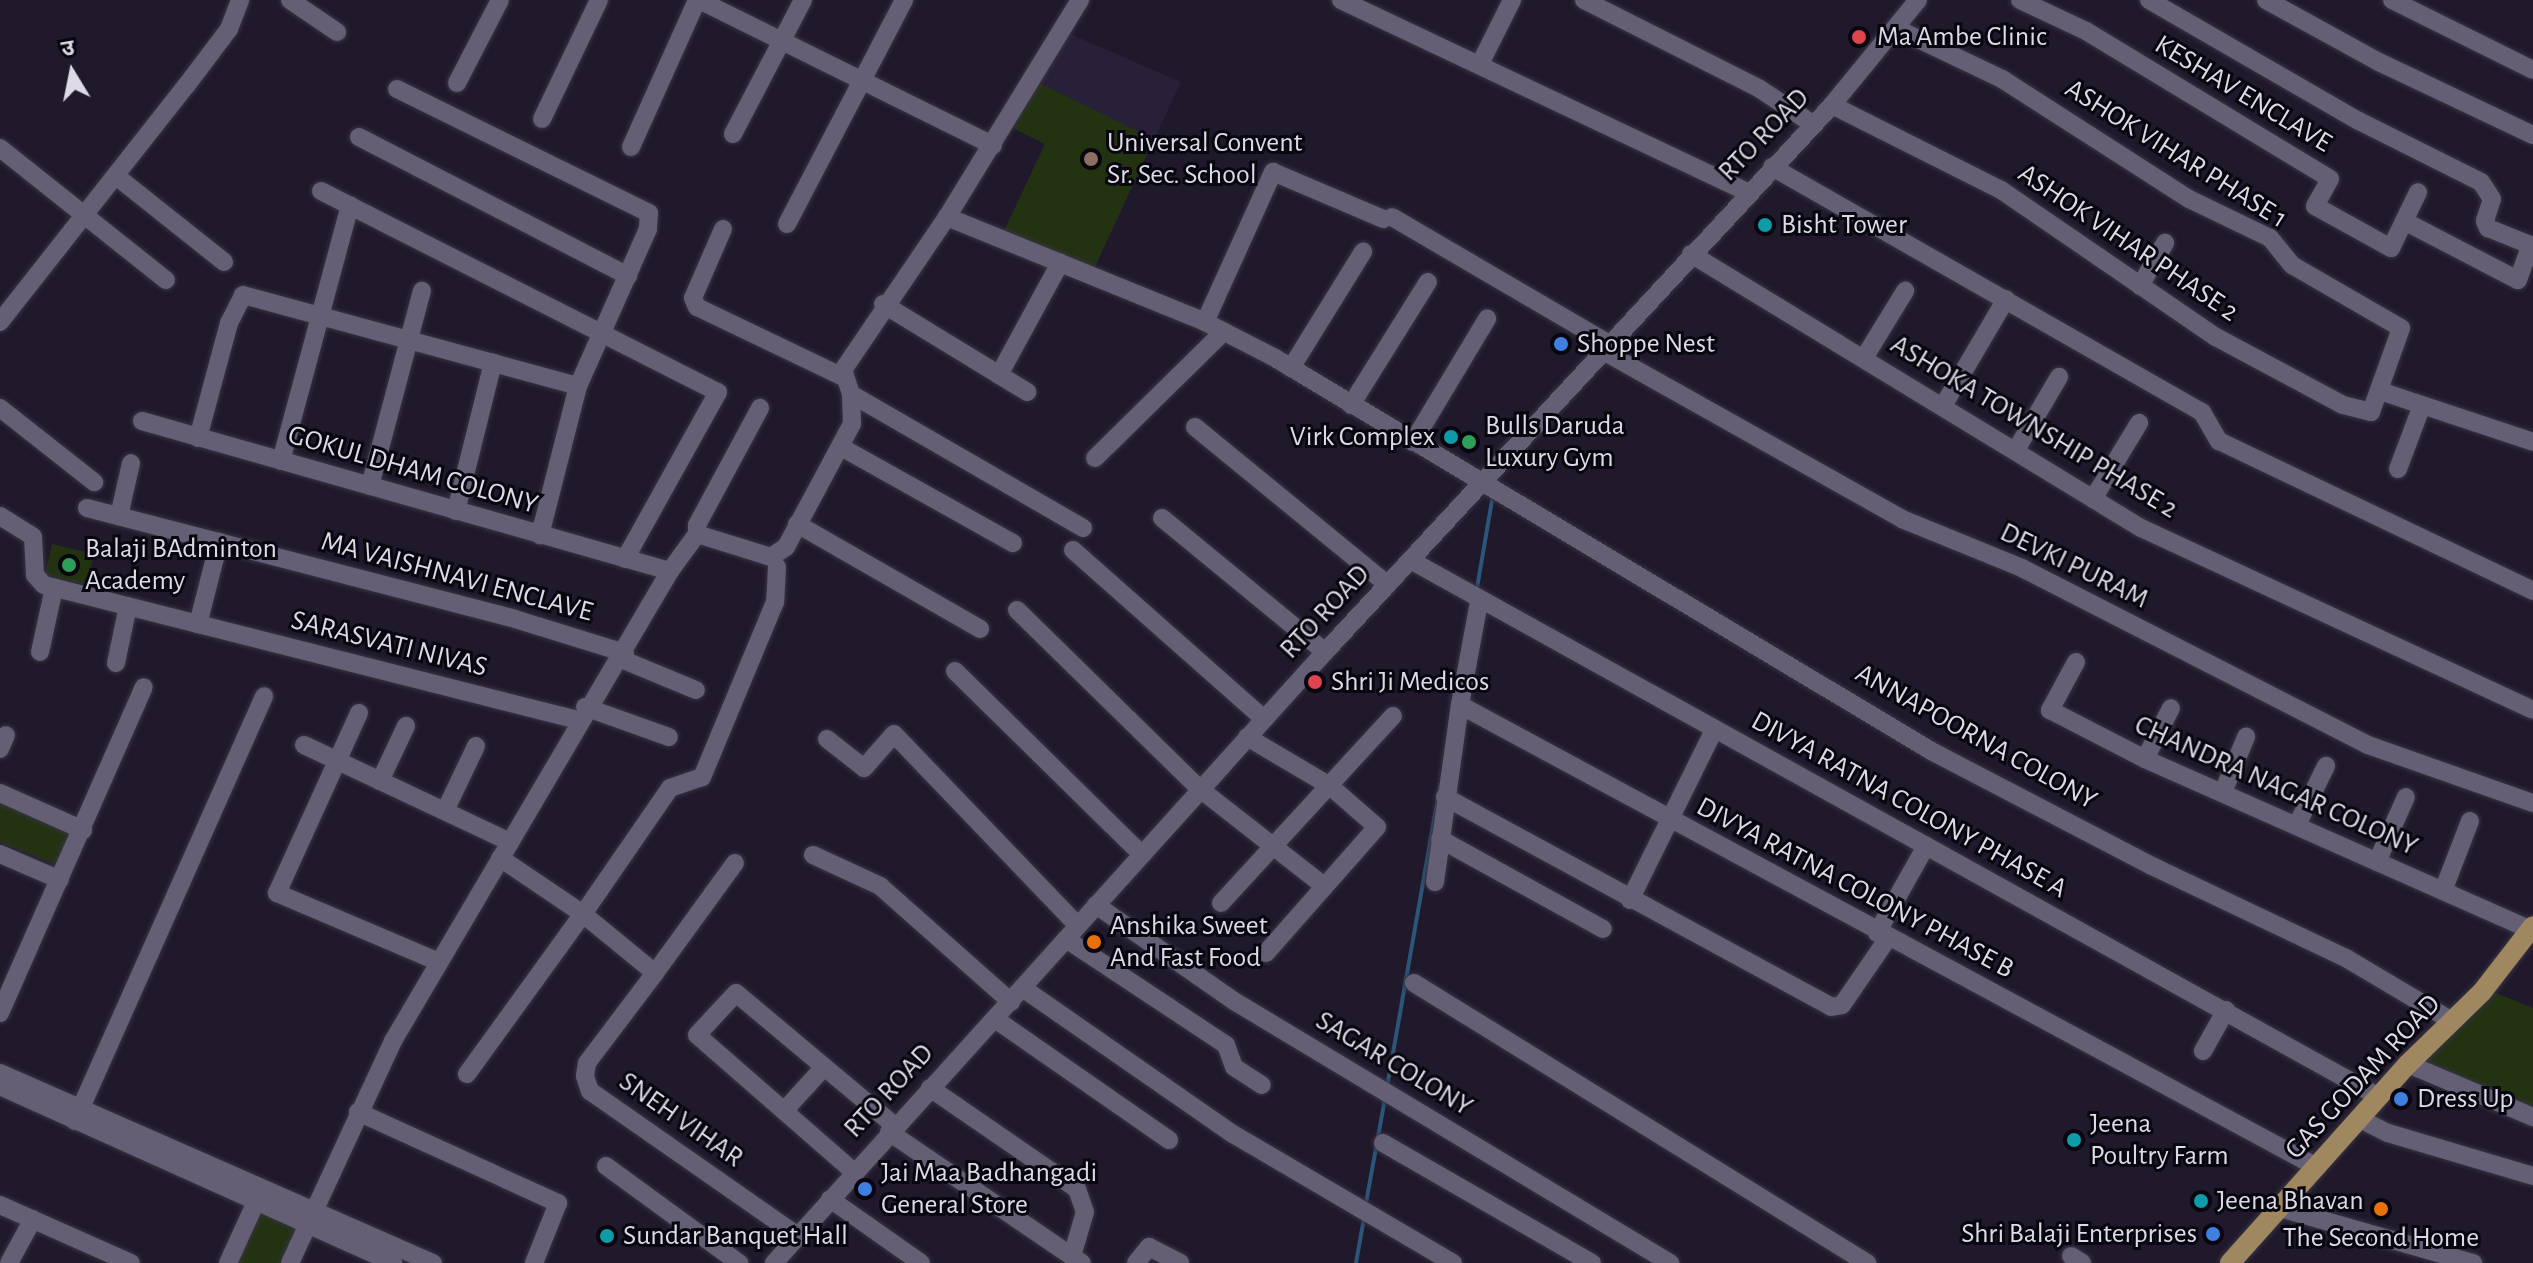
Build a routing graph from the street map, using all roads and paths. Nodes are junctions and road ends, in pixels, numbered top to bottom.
1 (240, 0) edge
2 (290, 0) edge
3 (500, 0) edge
4 (599, 0) edge
5 (698, 0) edge
6 (803, 0) edge
7 (904, 0) edge
8 (1080, 0) edge
9 (1341, 0) edge
10 (1512, 0) edge
11 (1584, 0) edge
12 (1918, 0) edge
13 (2020, 0) edge
14 (2149, 0) edge
15 (2266, 0) edge
16 (2392, 0) edge
17 (1897, 29) junction
18 (337, 32) dead end
19 (781, 41) junction
20 (1480, 64) junction
21 (2533, 70) edge
22 (860, 81) junction
23 (457, 83) dead end
24 (397, 89) dead end
25 (1832, 105) junction
26 (542, 119) dead end
27 (1814, 125) junction
28 (733, 134) dead end
29 (2533, 135) edge
30 (359, 137) dead end
31 (993, 145) junction
32 (631, 147) dead end
33 (0, 148) edge
34 (1772, 167) junction
35 (116, 176) junction
36 (321, 191) dead end
37 (1747, 192) junction
38 (2418, 192) dead end
39 (350, 205) junction
40 (83, 212) junction
41 (947, 217) junction
42 (2404, 221) junction
43 (787, 224) dead end
44 (723, 229) dead end
45 (2165, 243) dead end
46 (2532, 246) edge
47 (1363, 252) dead end
48 (1691, 254) junction
49 (224, 262) dead end
50 (1060, 263) junction
51 (628, 276) junction
52 (166, 280) dead end
53 (1428, 282) dead end
54 (2140, 286) junction
55 (422, 291) dead end
56 (1905, 291) dead end
57 (2006, 299) junction
58 (883, 304) junction
59 (321, 316) junction
60 (1487, 319) dead end
61 (0, 322) edge
62 (1205, 322) junction
63 (603, 332) junction
64 (1223, 332) junction
65 (409, 340) junction
66 (1606, 347) junction
67 (1864, 358) junction
68 (493, 363) junction
69 (1291, 368) junction
70 (999, 375) junction
71 (843, 377) junction
72 (2059, 377) dead end
73 (578, 386) junction
74 (2380, 391) junction
75 (1027, 392) dead end
76 (851, 394) junction
77 (1351, 405) junction
78 (2422, 405) junction
79 (1943, 406) junction
80 (0, 408) edge
81 (760, 408) dead end
82 (142, 421) dead end
83 (2139, 423) dead end
84 (1195, 427) dead end
85 (198, 438) junction
86 (1413, 442) junction
87 (2533, 442) edge
88 (841, 447) junction
89 (2016, 450) junction
90 (1095, 458) dead end
91 (281, 461) junction
92 (131, 463) dead end
93 (2398, 469) dead end
94 (94, 482) dead end
95 (1482, 484) junction
96 (370, 486) junction
97 (2093, 499) junction
98 (87, 508) dead end
99 (456, 511) junction
100 (0, 516) edge
101 (119, 516) junction
102 (1162, 518) dead end
103 (797, 524) junction
104 (1083, 528) dead end
105 (697, 534) junction
106 (540, 535) junction
107 (219, 542) junction
108 (1013, 543) dead end
109 (1073, 550) dead end
110 (625, 559) junction
111 (1412, 561) junction
112 (777, 567) dead end
113 (670, 571) junction
114 (1388, 585) junction
115 (54, 588) junction
116 (2533, 591) edge
117 (1479, 602) junction
118 (128, 606) junction
119 (1017, 610) dead end
120 (198, 624) junction
121 (980, 629) dead end
122 (40, 652) dead end
123 (1325, 652) junction
124 (623, 656) junction
125 (2076, 662) dead end
126 (116, 663) dead end
127 (955, 671) dead end
128 (144, 687) dead end
129 (696, 690) dead end
130 (264, 696) dead end
131 (1460, 705) junction
132 (2171, 708) dead end
133 (2533, 710) edge
134 (359, 713) dead end
135 (581, 714) junction
136 (1393, 716) dead end
137 (1264, 719) junction
138 (406, 726) dead end
139 (1714, 730) junction
140 (669, 737) dead end
141 (1247, 737) junction
142 (2246, 737) dead end
143 (827, 739) dead end
144 (304, 745) dead end
145 (476, 746) dead end
146 (2145, 759) junction
147 (336, 760) junction
148 (2326, 766) dead end
149 (380, 781) junction
150 (1330, 786) junction
151 (1200, 789) junction
152 (2223, 792) junction
153 (0, 793) edge
154 (1445, 797) junction
155 (2406, 797) dead end
156 (2533, 803) edge
157 (445, 811) junction
158 (1670, 821) junction
159 (2470, 821) dead end
160 (2297, 825) junction
161 (83, 830) junction
162 (1440, 839) junction
163 (1275, 844) junction
164 (1926, 846) junction
165 (505, 850) junction
166 (0, 854) edge
167 (813, 855) dead end
168 (1142, 855) junction
169 (2377, 862) junction
170 (735, 863) dead end
171 (60, 880) junction
172 (1435, 882) dead end
173 (1323, 885) junction
174 (2443, 891) junction
175 (1630, 900) junction
176 (1221, 903) dead end
177 (1096, 905) junction
178 (583, 914) junction
179 (1603, 929) dead end
180 (1072, 932) junction
181 (1883, 935) junction
182 (2529, 939) edge
183 (1266, 953) dead end
184 (439, 962) junction
185 (655, 973) junction
186 (1414, 983) dead end
187 (1017, 995) junction
188 (2226, 1010) junction
189 (0, 1013) edge
190 (995, 1019) junction
191 (2452, 1021) junction
192 (2203, 1051) dead end
193 (2408, 1064) junction
194 (824, 1067) junction
195 (0, 1073) edge
196 (467, 1074) dead end
197 (1262, 1085) dead end
198 (0, 1087) edge
199 (930, 1088) junction
200 (2379, 1097) junction
201 (784, 1111) junction
202 (358, 1112) junction
203 (78, 1114) junction
204 (2533, 1117) edge
205 (2360, 1119) junction
206 (892, 1129) junction
207 (1169, 1140) dead end
208 (1383, 1143) dead end
209 (606, 1166) dead end
210 (2317, 1167) junction
211 (854, 1172) junction
212 (2533, 1176) edge
213 (259, 1195) junction
214 (830, 1199) junction
215 (0, 1205) edge
216 (2280, 1208) junction
217 (310, 1218) junction
218 (33, 1219) junction
219 (799, 1237) junction
220 (1077, 1260) edge
221 (125, 1262) edge
222 (779, 1262) edge
223 (9, 1263) edge
224 (228, 1263) edge
225 (290, 1263) edge
226 (393, 1263) edge
227 (433, 1263) edge
228 (534, 1263) edge
229 (739, 1263) edge
230 (921, 1263) edge
231 (1136, 1263) edge
232 (1180, 1263) edge
233 (1453, 1263) edge
234 (1592, 1263) edge
235 (1670, 1263) edge
236 (1867, 1263) edge
237 (2230, 1263) edge
238 (2473, 1263) edge

1 - 35 street
2 - 18 street
3 - 23 street
4 - 26 street
5 - 19 street
5 - 32 street
6 - 19 street
7 - 22 street
8 - 31 street
9 - 20 street
10 - 20 street
11 - 27 street
12 - 17 street, RTO ROAD
13 - 42 street, KESHAV ENCLAVE
14 - 46 street
15 - 29 street
16 - 21 street
17 - 25 street, RTO ROAD
17 - 74 street, ASHOK VIHAR PHASE 1
19 - 22 street
19 - 28 street
20 - 37 street
22 - 31 street
22 - 43 street
24 - 51 street
25 - 27 street, RTO ROAD
25 - 54 street, ASHOK VIHAR PHASE 2
27 - 34 street, RTO ROAD
30 - 51 street
31 - 41 street
33 - 40 street
34 - 37 street, RTO ROAD
34 - 57 street
35 - 40 street
35 - 49 street
36 - 39 street
37 - 48 street, RTO ROAD
38 - 42 street
39 - 59 street
39 - 63 street
40 - 52 street
40 - 61 street
41 - 50 street, ANNAPOORNA COLONY
41 - 58 street
42 - 46 street
44 - 71 street
45 - 54 street
47 - 69 street
48 - 66 street, RTO ROAD
48 - 67 street, ASHOKA TOWNSHIP PHASE 2
50 - 62 street, ANNAPOORNA COLONY
50 - 70 street
51 - 63 street
53 - 77 street
54 - 74 street, ASHOK VIHAR PHASE 2
55 - 65 street
56 - 67 street
57 - 79 street
57 - 116 street
58 - 70 street
58 - 71 street
59 - 65 street
59 - 85 street
59 - 91 street
60 - 86 street
62 - 64 street, ANNAPOORNA COLONY
62 - 66 street, DEVKI PURAM
63 - 73 street
63 - 110 street
64 - 69 street, ANNAPOORNA COLONY
64 - 90 street
65 - 68 street
65 - 96 street
66 - 95 street, RTO ROAD
66 - 156 street, DEVKI PURAM
67 - 79 street, ASHOKA TOWNSHIP PHASE 2
68 - 73 street
68 - 99 street
69 - 77 street, ANNAPOORNA COLONY
70 - 75 street
71 - 76 street
72 - 89 street
73 - 106 street
74 - 78 street
76 - 88 street
76 - 104 street
77 - 86 street, ANNAPOORNA COLONY
78 - 87 street
78 - 93 street
79 - 89 street, ASHOKA TOWNSHIP PHASE 2
80 - 94 street
81 - 105 street
82 - 85 street, GOKUL DHAM COLONY
83 - 97 street
84 - 114 street
85 - 91 street, GOKUL DHAM COLONY
86 - 95 street, ANNAPOORNA COLONY
88 - 103 street
88 - 108 street
89 - 97 street, ASHOKA TOWNSHIP PHASE 2
91 - 96 street, GOKUL DHAM COLONY
92 - 101 street
95 - 111 street, RTO ROAD
95 - 191 street, ANNAPOORNA COLONY
96 - 99 street, GOKUL DHAM COLONY
97 - 133 street, ASHOKA TOWNSHIP PHASE 2
98 - 101 street, MA VAISHNAVI ENCLAVE
99 - 106 street, GOKUL DHAM COLONY
100 - 115 street
101 - 107 street, MA VAISHNAVI ENCLAVE
102 - 123 street
103 - 105 street
103 - 121 street
105 - 113 street
106 - 110 street, GOKUL DHAM COLONY
107 - 120 street
107 - 124 street, MA VAISHNAVI ENCLAVE
109 - 137 street
110 - 113 street, GOKUL DHAM COLONY
111 - 114 street, RTO ROAD
111 - 117 street, DIVYA RATNA COLONY PHASE A
112 - 178 street
113 - 124 street
114 - 123 street, RTO ROAD
115 - 118 street, SARASVATI NIVAS
115 - 122 street
117 - 131 street
117 - 139 street, DIVYA RATNA COLONY PHASE A
118 - 120 street, SARASVATI NIVAS
118 - 126 street
119 - 151 street
120 - 135 street, SARASVATI NIVAS
123 - 137 street, RTO ROAD
124 - 129 street, MA VAISHNAVI ENCLAVE
124 - 135 street
125 - 146 street, CHANDRA NAGAR COLONY
127 - 168 street
128 - 161 street
130 - 203 street
131 - 154 street
131 - 158 street, DIVYA RATNA COLONY PHASE B
132 - 146 street
134 - 147 street
135 - 140 street, SARASVATI NIVAS
135 - 165 street
136 - 150 street
137 - 141 street, RTO ROAD
138 - 149 street
139 - 158 street
139 - 164 street, DIVYA RATNA COLONY PHASE A
141 - 150 street
141 - 151 street, RTO ROAD
142 - 152 street
143 - 180 street
144 - 147 street
145 - 157 street
146 - 152 street, CHANDRA NAGAR COLONY
147 - 149 street
147 - 184 street
148 - 160 street
149 - 157 street
150 - 163 street
150 - 173 street
151 - 163 street
151 - 168 street, RTO ROAD
152 - 160 street, CHANDRA NAGAR COLONY
153 - 161 street
154 - 162 street
154 - 175 street
155 - 169 street
157 - 165 street
158 - 175 street
158 - 181 street, DIVYA RATNA COLONY PHASE B
159 - 174 street
160 - 169 street, CHANDRA NAGAR COLONY
161 - 171 street
162 - 172 street
162 - 179 street
163 - 173 street
163 - 176 street
164 - 181 street
164 - 188 street, DIVYA RATNA COLONY PHASE A
165 - 178 street
165 - 184 street
166 - 171 street
167 - 187 street
168 - 177 street, RTO ROAD
169 - 174 street, CHANDRA NAGAR COLONY
170 - 185 street, SNEH VIHAR
171 - 189 street
173 - 183 street
174 - 182 street, CHANDRA NAGAR COLONY
175 - 181 street
177 - 180 street, RTO ROAD
177 - 235 street, SAGAR COLONY
178 - 185 street
178 - 196 street
180 - 187 street, RTO ROAD
180 - 197 street
181 - 210 street, DIVYA RATNA COLONY PHASE B
182 - 191 main road, GAS GODAM ROAD
184 - 202 street
185 - 219 street, SNEH VIHAR
186 - 236 street
187 - 190 street, RTO ROAD
187 - 233 street
188 - 192 street
188 - 200 street, DIVYA RATNA COLONY PHASE A
190 - 199 street, RTO ROAD
190 - 207 street
191 - 193 main road, GAS GODAM ROAD
193 - 200 main road, GAS GODAM ROAD
193 - 204 street
194 - 201 street
194 - 201 street
194 - 206 street
195 - 203 street
198 - 203 street
199 - 206 street, RTO ROAD
199 - 220 street
200 - 205 main road, GAS GODAM ROAD
201 - 211 street
202 - 217 street
202 - 228 street
203 - 213 street
205 - 210 main road, GAS GODAM ROAD
205 - 212 street
206 - 211 street, RTO ROAD
206 - 220 street
208 - 234 street
209 - 229 street
210 - 216 main road, GAS GODAM ROAD
211 - 214 street, RTO ROAD
213 - 217 street
213 - 224 street
214 - 219 street, RTO ROAD
214 - 230 street
215 - 218 street
216 - 237 main road, GAS GODAM ROAD
216 - 238 street
217 - 225 street
217 - 226 street
217 - 227 street
218 - 221 street
218 - 223 street
219 - 222 street, RTO ROAD
231 - 232 street

